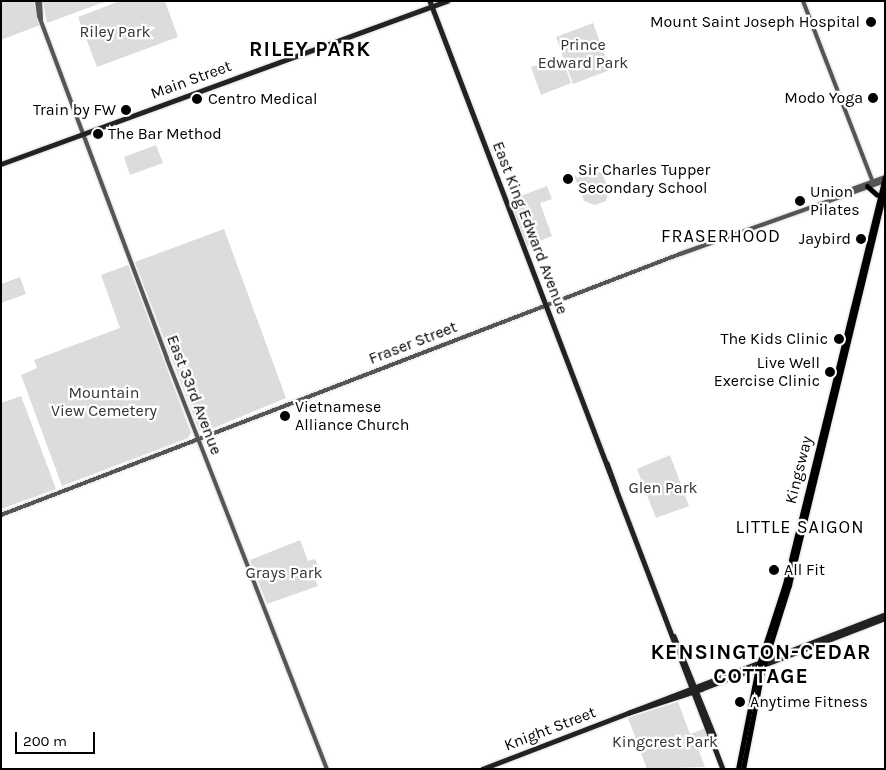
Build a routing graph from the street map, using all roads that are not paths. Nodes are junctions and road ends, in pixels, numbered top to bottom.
1 (38, 1) edge
2 (447, 1) edge
3 (805, 3) edge
4 (431, 4) edge
5 (84, 134) junction
6 (1, 164) edge
7 (884, 179) edge
8 (872, 180) junction
9 (867, 186) junction
10 (885, 187) edge
11 (835, 196) junction
12 (877, 196) junction
13 (546, 306) junction
14 (198, 440) junction
15 (1, 514) edge
16 (885, 614) edge
17 (885, 618) edge
18 (761, 664) junction
19 (695, 689) junction
20 (327, 769) edge
21 (482, 769) edge
22 (725, 769) edge
23 (738, 769) edge
24 (744, 769) edge

1 - 5 street, East 33rd Avenue
2 - 4 main road, Main Street
3 - 8 street
4 - 5 main road, Main Street
4 - 13 main road, East King Edward Avenue
5 - 6 main road, Main Street
5 - 14 street, East 33rd Avenue
7 - 8 street, Fraser Street
7 - 9 street, Fraser Street
7 - 12 main road, Kingsway
8 - 11 street, Fraser Street
9 - 11 street, Fraser Street
9 - 12 main road
10 - 18 main road, Kingsway
11 - 13 street, Fraser Street
12 - 18 main road, Kingsway
13 - 14 street, Fraser Street
13 - 19 main road, East King Edward Avenue
14 - 15 street, Fraser Street
14 - 20 street, East 33rd Avenue
16 - 18 main road, Knight Street
17 - 18 main road, Knight Street
18 - 19 main road, Knight Street
18 - 23 main road, Kingsway
18 - 24 main road, Kingsway
19 - 21 main road, Knight Street
19 - 22 main road, East King Edward Avenue

